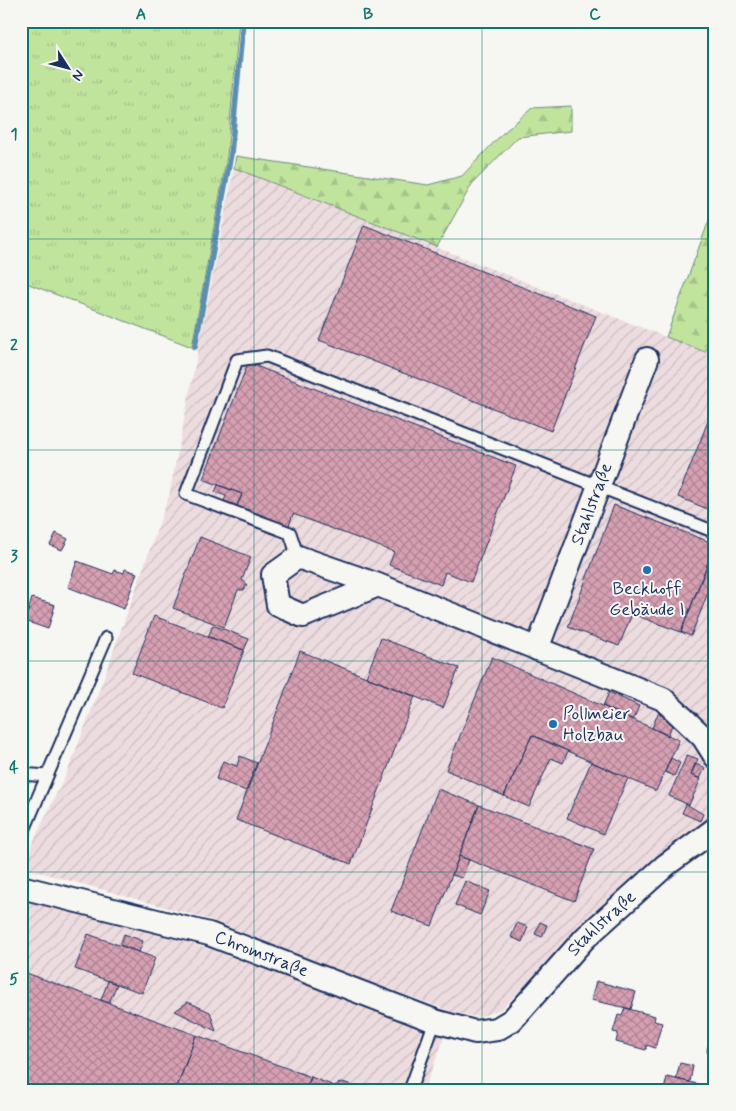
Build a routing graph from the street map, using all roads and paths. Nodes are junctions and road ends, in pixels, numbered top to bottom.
1 (647, 359) dead end
2 (599, 486) junction
3 (715, 532) edge
4 (298, 558) junction
5 (378, 585) junction
6 (106, 638) dead end
7 (537, 649) junction
8 (715, 756) edge
9 (21, 774) edge
10 (47, 776) junction
11 (715, 829) edge
12 (21, 837) edge
13 (21, 887) edge
14 (434, 1022) junction
15 (497, 1030) joint
16 (410, 1090) edge

1 - 2 street, Stahlstraße
2 - 3 lane
2 - 4 lane
2 - 7 street, Stahlstraße
4 - 5 street
4 - 5 street
5 - 7 street
6 - 10 lane
7 - 8 street
9 - 10 lane
10 - 12 lane
11 - 15 street, Stahlstraße
13 - 14 street, Chromstraße
14 - 15 street, Chromstraße
14 - 16 lane

